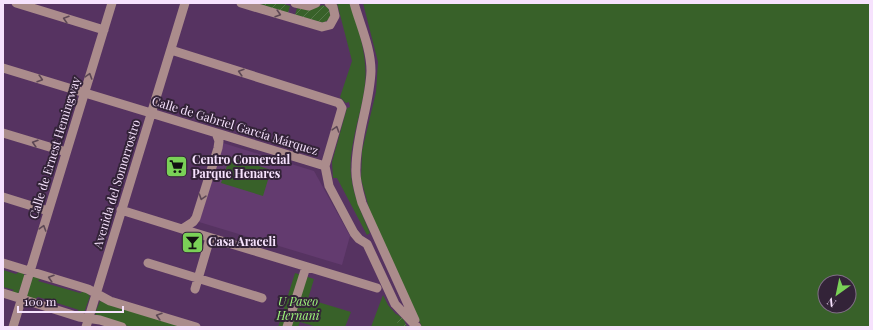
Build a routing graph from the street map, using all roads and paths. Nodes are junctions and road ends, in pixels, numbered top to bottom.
1 (16, 3) edge
2 (112, 3) edge
3 (185, 3) edge
4 (241, 3) edge
5 (295, 3) edge
6 (316, 3) edge
7 (329, 3) edge
8 (354, 3) edge
9 (104, 30) junction
10 (171, 50) junction
11 (3, 68) edge
12 (85, 93) junction
13 (151, 114) junction
14 (3, 133) edge
15 (216, 133) junction
16 (66, 152) junction
17 (325, 166) junction
18 (3, 197) edge
19 (121, 210) junction
20 (48, 211) junction
21 (182, 229) junction
22 (210, 238) junction
23 (3, 263) edge
24 (148, 263) dead end
25 (306, 267) junction
26 (30, 271) junction
27 (198, 278) junction
28 (377, 288) dead end
29 (195, 290) dead end
30 (3, 293) edge
31 (96, 293) junction
32 (262, 298) dead end
33 (21, 299) junction
34 (87, 322) edge
35 (13, 327) edge
36 (122, 327) edge
37 (196, 327) edge
38 (287, 327) edge
39 (417, 327) edge

9 -> 1 street
2 - 9 street, Calle de Ernest Hemingway
3 - 10 street, Avenida del Somorrostro
4 -> 7 street
5 - 6 street
8 - 39 street
12 -> 9 street, Calle de Ernest Hemingway
10 - 13 street, Avenida del Somorrostro
17 -> 10 street
11 -> 12 street, Calle de Gabriel García Márquez
12 - 13 street, Calle de Gabriel García Márquez
12 - 16 street, Calle de Ernest Hemingway
13 - 15 street, Calle de Gabriel García Márquez
13 - 19 street, Avenida del Somorrostro
16 -> 14 street
15 - 17 street, Calle de Gabriel García Márquez
15 -> 21 street
16 - 20 street, Calle de Ernest Hemingway
17 - 39 street, Calle de Gabriel García Márquez
18 - 20 street
19 - 21 street
19 - 31 street, Avenida del Somorrostro
26 -> 20 street, Calle de Ernest Hemingway
21 - 22 street
22 - 25 street
22 - 27 street
23 - 26 street
24 - 27 street
25 - 28 street
25 - 38 street
31 -> 26 street
26 - 33 street, Calle de Ernest Hemingway
27 - 29 street
27 - 32 street
30 - 33 street
31 - 34 street, Avenida del Somorrostro
37 -> 31 street
33 - 34 street
33 - 35 street, Calle de Ernest Hemingway
34 - 36 street

